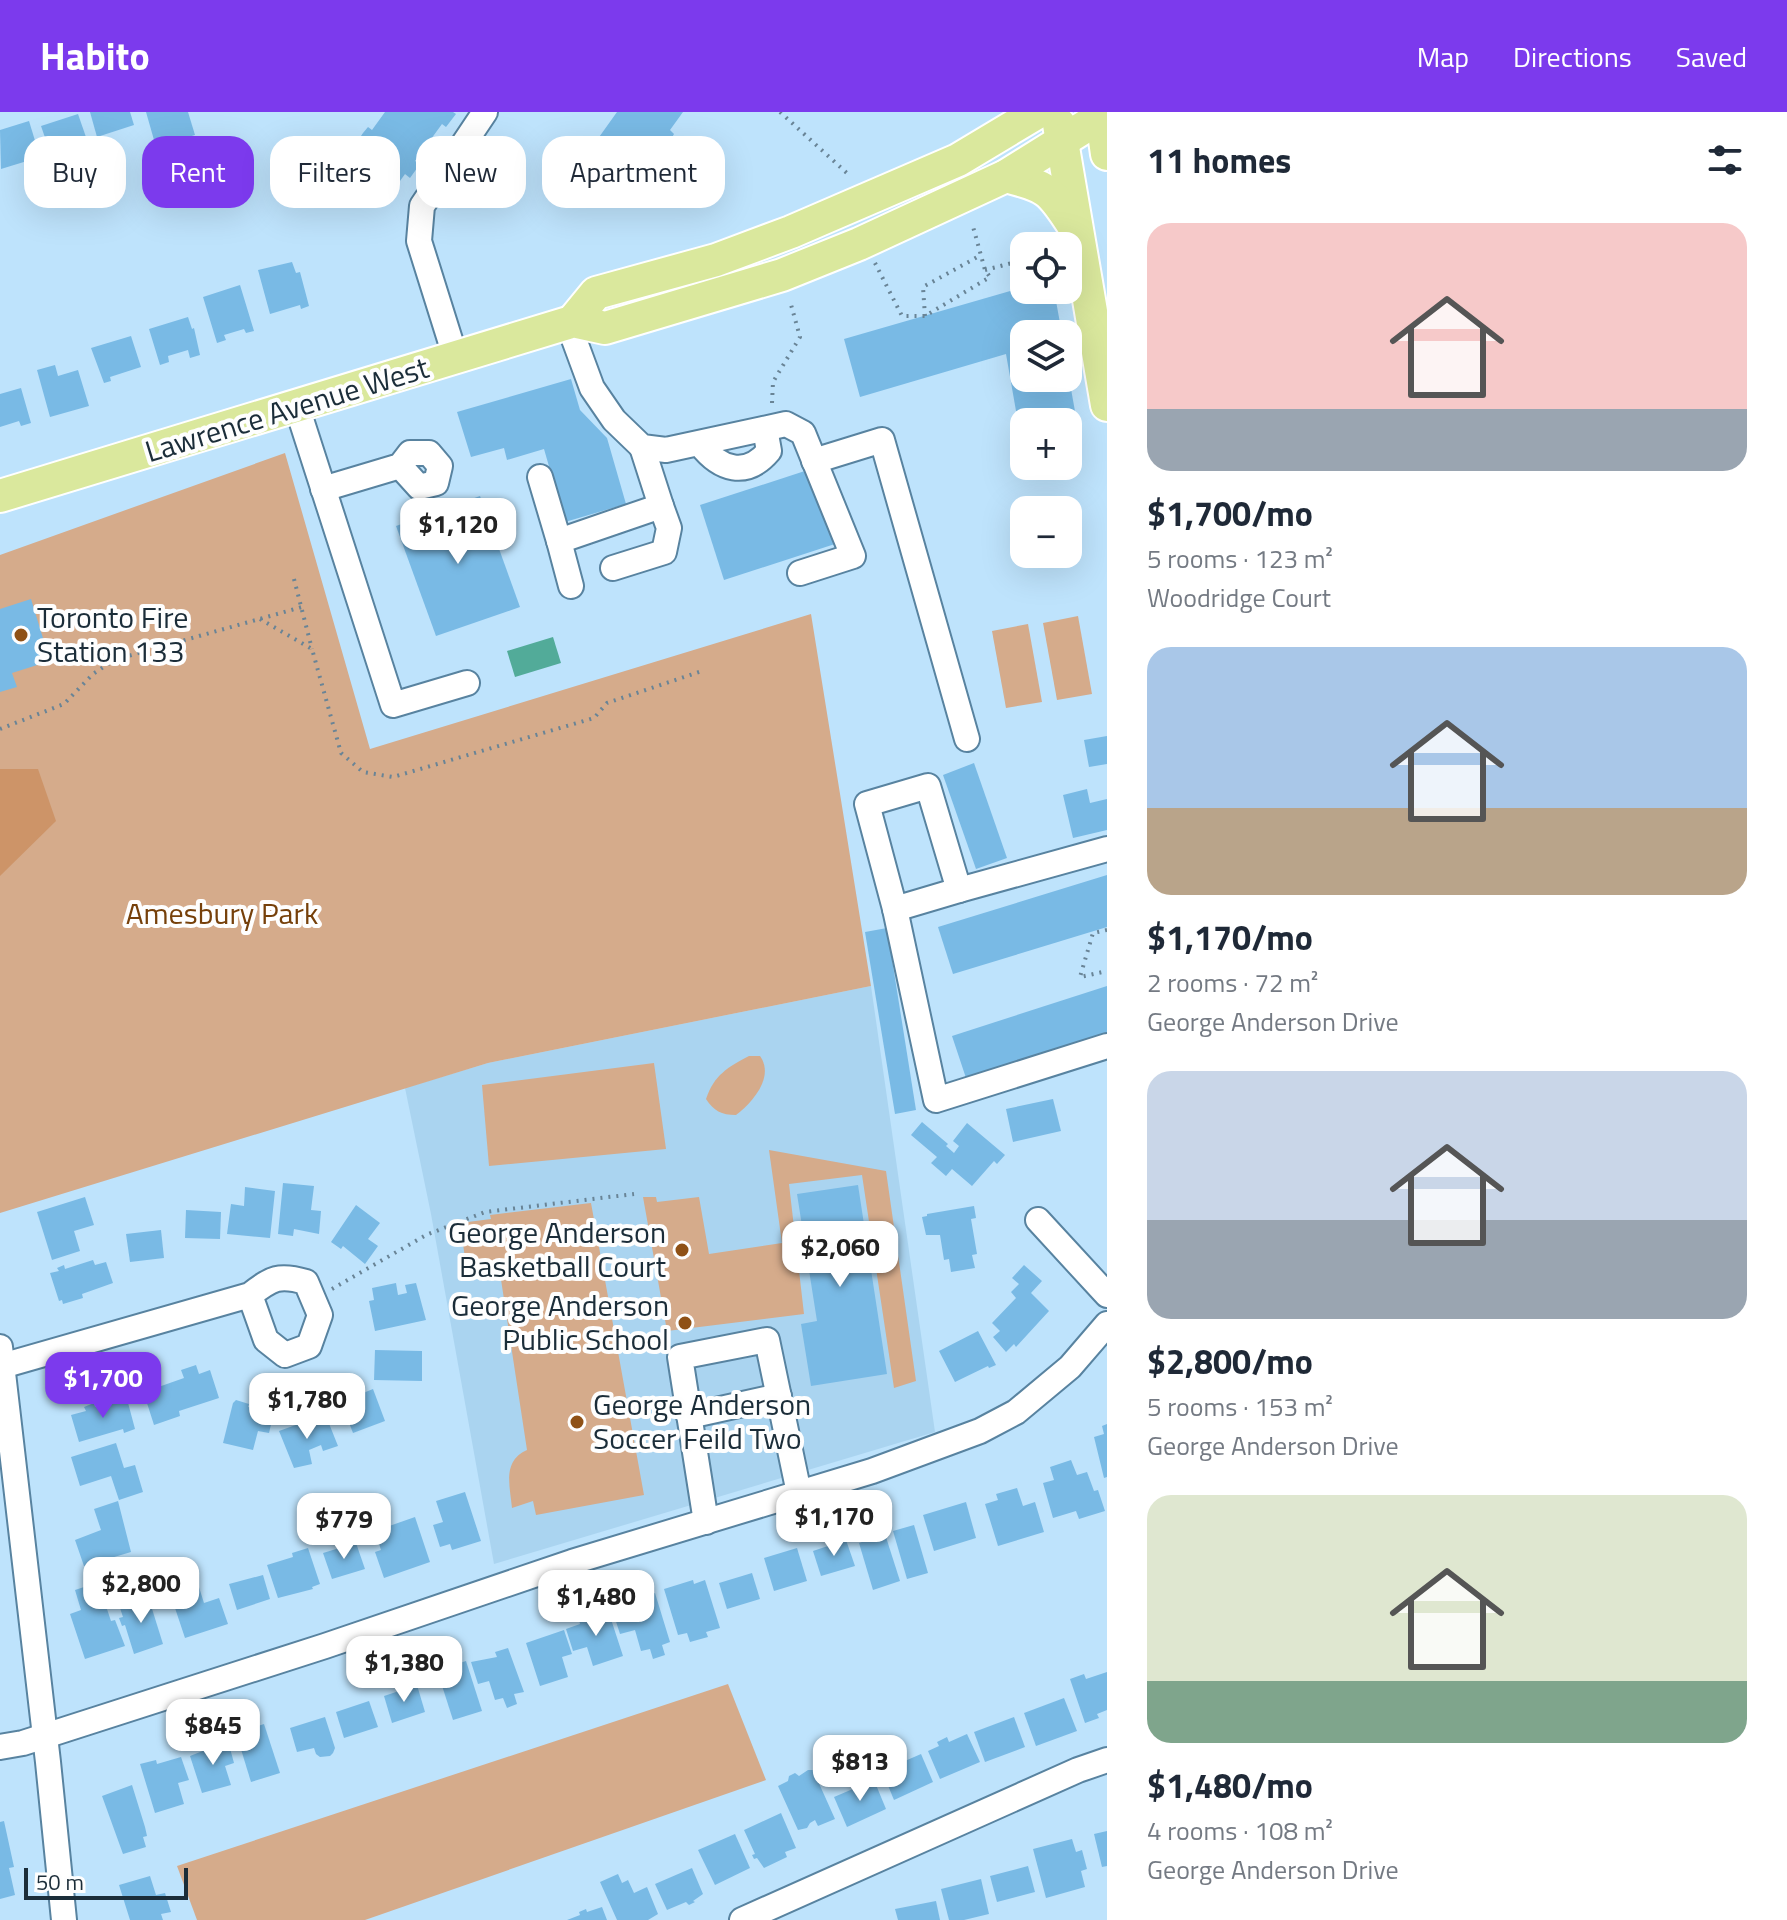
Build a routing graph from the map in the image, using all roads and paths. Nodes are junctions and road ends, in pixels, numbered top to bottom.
1 (485, 112) edge
2 (780, 112) edge
3 (1038, 112) edge
4 (1103, 114) edge
5 (1059, 127) edge
6 (1107, 154) edge
7 (849, 175) dead end
8 (1006, 176) junction
9 (972, 223) dead end
10 (1076, 232) edge
11 (1077, 232) edge
12 (981, 255) junction
13 (1082, 258) edge
14 (874, 261) dead end
15 (1010, 264) edge
16 (985, 270) junction
17 (787, 291) dead end
18 (925, 316) junction
19 (570, 322) junction
20 (456, 359) junction
21 (1107, 405) edge
22 (297, 407) junction
23 (768, 420) junction
24 (642, 447) junction
25 (814, 461) junction
26 (400, 466) dead end
27 (540, 477) dead end
28 (323, 489) junction
29 (0, 496) edge
30 (661, 506) junction
31 (559, 541) junction
32 (613, 568) dead end
33 (800, 573) dead end
34 (294, 579) dead end
35 (571, 586) dead end
36 (302, 607) junction
37 (260, 619) junction
38 (312, 649) junction
39 (702, 671) dead end
40 (467, 683) dead end
41 (0, 729) edge
42 (967, 739) dead end
43 (1107, 849) edge
44 (959, 890) junction
45 (895, 909) junction
46 (1107, 930) edge
47 (1107, 971) edge
48 (1107, 1046) edge
49 (634, 1194) dead end
50 (1038, 1220) dead end
51 (250, 1295) junction
52 (1107, 1295) edge
53 (314, 1300) junction
54 (1107, 1324) edge
55 (1, 1356) edge
56 (779, 1396) junction
57 (689, 1416) junction
58 (799, 1493) junction
59 (706, 1522) junction
60 (45, 1735) junction
61 (0, 1747) edge
62 (1107, 1760) edge
63 (64, 1920) edge
64 (742, 1920) edge

1 - 20 street
2 - 7 path
3 - 19 main road, Lawrence Avenue West
4 - 5 main road, Lawrence Avenue West
4 - 6 main road
5 - 8 main road, Lawrence Avenue West
5 - 11 main road
8 - 10 main road
8 - 19 main road, Lawrence Avenue West
9 - 12 path
12 - 16 path
12 - 18 path
13 - 21 main road
14 - 18 path
15 - 16 path
16 - 18 path
17 - 23 path
19 - 20 main road, Lawrence Avenue West
19 - 24 street
20 - 22 main road, Lawrence Avenue West
22 - 28 street
22 - 29 main road, Lawrence Avenue West
23 - 24 street
23 - 25 street
24 - 30 street
25 - 33 street
25 - 42 street
26 - 28 street
27 - 31 street
28 - 40 street
30 - 31 street
30 - 32 street
31 - 35 street
34 - 36 path
36 - 37 path
36 - 38 path
37 - 38 path
37 - 41 path
38 - 39 path
43 - 44 street
44 - 45 street
44 - 45 street
45 - 48 street
46 - 47 path
49 - 53 path
50 - 52 street
51 - 53 street
51 - 53 street
51 - 55 street
54 - 58 street
55 - 60 street
56 - 57 street
56 - 57 street
56 - 58 street
57 - 59 street
58 - 59 street
59 - 60 street
60 - 61 street
60 - 63 street
62 - 64 street

